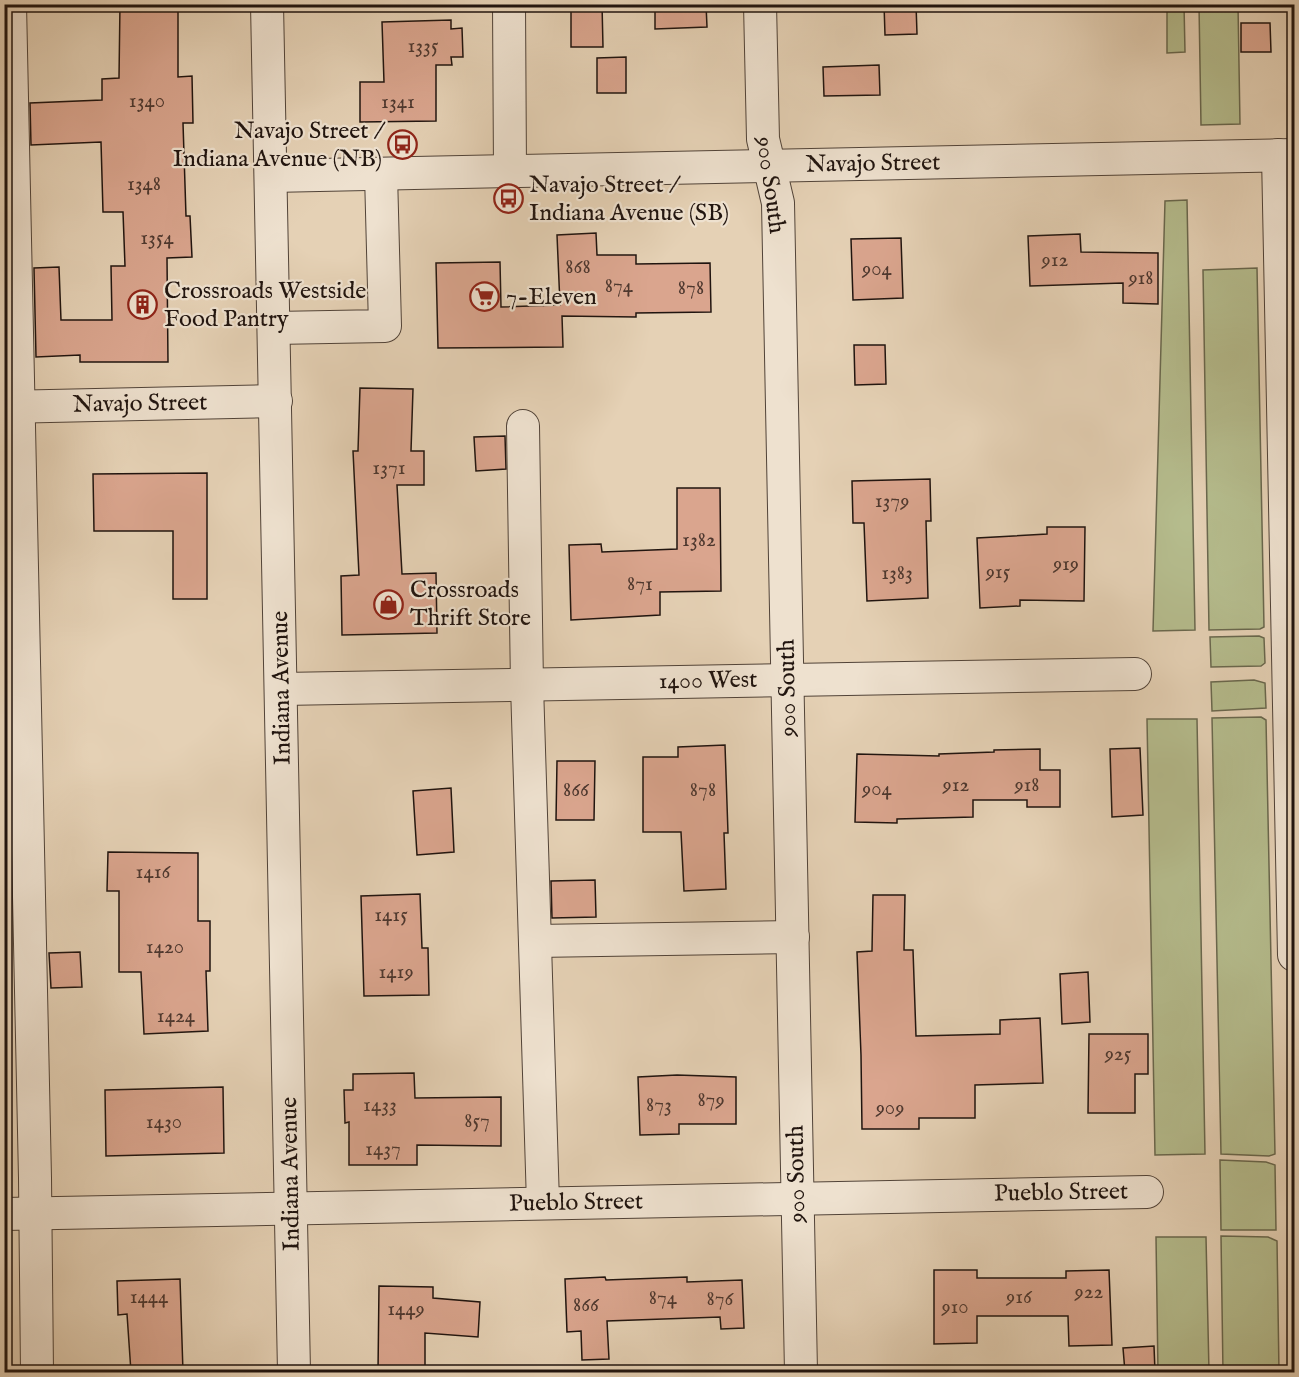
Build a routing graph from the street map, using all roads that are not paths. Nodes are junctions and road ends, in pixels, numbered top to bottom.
1 (10, 4) edge
2 (267, 4) edge
3 (509, 4) edge
4 (760, 4) edge
5 (1286, 155) edge
6 (770, 166) junction
7 (510, 171) junction
8 (381, 174) junction
9 (271, 176) junction
10 (274, 328) junction
11 (276, 401) junction
12 (11, 406) edge
13 (523, 426) dead end
14 (1292, 673) edge
15 (1135, 674) dead end
16 (787, 680) junction
17 (527, 685) junction
18 (282, 689) junction
19 (793, 937) junction
20 (535, 941) junction
21 (1294, 956) edge
22 (1147, 1192) dead end
23 (798, 1198) junction
24 (543, 1203) junction
25 (291, 1209) junction
26 (36, 1213) junction
27 (4, 1214) edge
28 (37, 1372) edge
29 (294, 1372) edge
30 (801, 1372) edge

1 - 12 street
2 - 9 street, Indiana Avenue
3 - 7 street
4 - 6 street, 900 South
5 - 6 street, Navajo Street
5 - 14 street
6 - 7 street, Navajo Street
6 - 16 street, 900 South
7 - 8 street, Navajo Street
8 - 9 street, Navajo Street
8 - 10 street
9 - 10 street, Indiana Avenue
10 - 11 street, Indiana Avenue
11 - 12 street, Navajo Street
11 - 18 street, Indiana Avenue
12 - 26 street
13 - 17 street
14 - 21 street
15 - 16 street, 1400 West
16 - 17 street, 1400 West
16 - 19 street, 900 South
17 - 18 street, 1400 West
17 - 20 street
18 - 25 street, Indiana Avenue
19 - 20 street
19 - 23 street, 900 South
20 - 24 street
22 - 23 street, Pueblo Street
23 - 24 street, Pueblo Street
23 - 30 street, 900 South
24 - 25 street, Pueblo Street
25 - 26 street, Pueblo Street
25 - 29 street, Indiana Avenue
26 - 27 street, Pueblo Street
26 - 28 street

